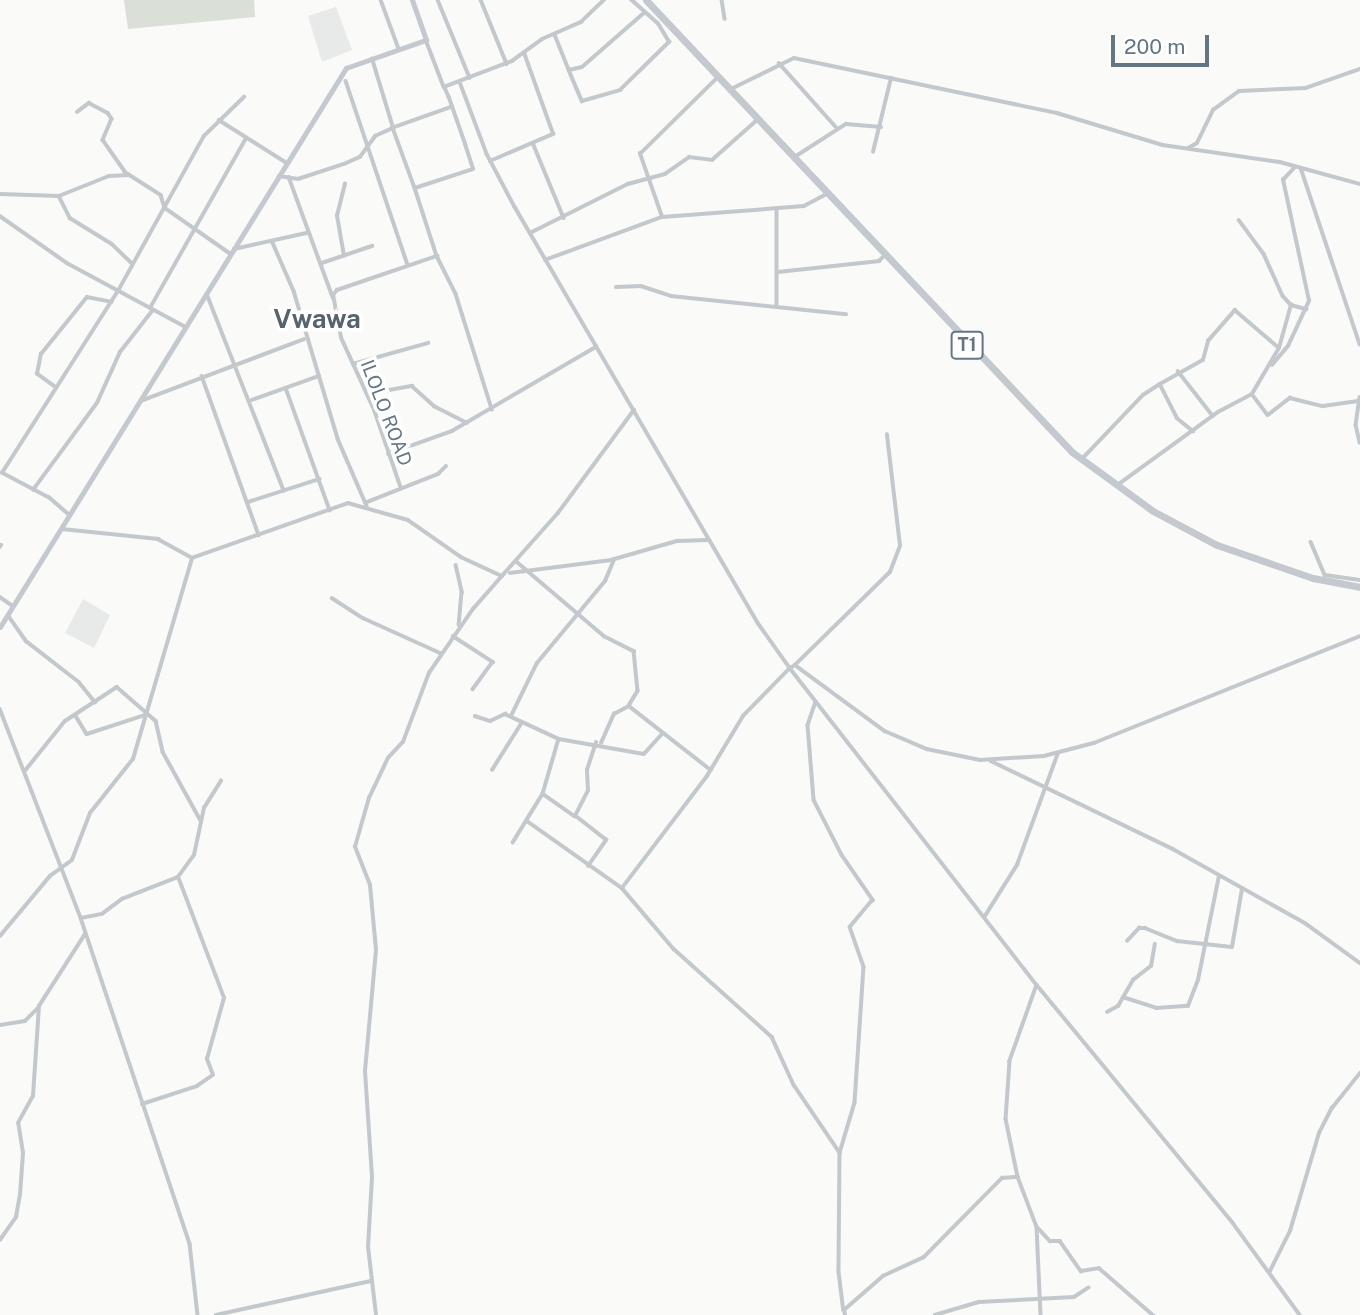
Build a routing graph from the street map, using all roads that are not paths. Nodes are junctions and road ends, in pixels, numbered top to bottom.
1 (381, 0) edge
2 (412, 0) edge
3 (438, 0) edge
4 (481, 0) edge
5 (604, 0) edge
6 (631, 0) edge
7 (646, 0) edge
8 (722, 0) edge
9 (644, 13) junction
10 (725, 19) dead end
11 (555, 35) junction
12 (426, 40) junction
13 (399, 50) junction
14 (524, 53) junction
15 (372, 59) junction
16 (779, 63) junction
17 (507, 64) junction
18 (1360, 69) edge
19 (569, 70) junction
20 (470, 78) junction
21 (891, 78) junction
22 (716, 79) junction
23 (346, 81) dead end
24 (460, 82) junction
25 (444, 87) junction
26 (727, 91) junction
27 (244, 97) dead end
28 (452, 107) junction
29 (77, 112) dead end
30 (219, 120) junction
31 (756, 121) junction
32 (393, 128) junction
33 (838, 128) junction
34 (881, 128) junction
35 (363, 137) junction
36 (373, 137) junction
37 (246, 138) junction
38 (533, 143) junction
39 (367, 149) junction
40 (1186, 149) junction
41 (873, 152) dead end
42 (791, 159) junction
43 (490, 161) junction
44 (287, 163) junction
45 (1295, 166) junction
46 (1301, 168) junction
47 (129, 175) junction
48 (279, 176) junction
49 (289, 177) junction
50 (646, 178) junction
51 (345, 184) dead end
52 (1360, 184) edge
53 (415, 188) junction
54 (0, 194) edge
55 (825, 195) junction
56 (59, 196) junction
57 (165, 208) junction
58 (777, 208) junction
59 (0, 216) edge
60 (662, 217) junction
61 (565, 218) junction
62 (1239, 220) dead end
63 (195, 227) junction
64 (307, 233) junction
65 (529, 233) junction
66 (273, 243) junction
67 (372, 246) dead end
68 (233, 251) junction
69 (344, 256) junction
70 (437, 256) junction
71 (883, 257) junction
72 (544, 261) junction
73 (132, 263) junction
74 (321, 264) junction
75 (408, 265) junction
76 (778, 272) junction
77 (617, 287) dead end
78 (118, 291) junction
79 (206, 294) junction
80 (334, 299) junction
81 (112, 302) junction
82 (777, 304) junction
83 (1291, 305) junction
84 (151, 309) junction
85 (1306, 309) junction
86 (846, 314) dead end
87 (186, 327) junction
88 (304, 338) junction
89 (428, 343) dead end
90 (1360, 344) edge
91 (596, 347) junction
92 (1279, 348) junction
93 (1285, 349) junction
94 (235, 365) junction
95 (353, 365) junction
96 (1268, 369) junction
97 (1178, 371) junction
98 (202, 376) junction
99 (320, 376) junction
100 (1160, 384) junction
101 (55, 387) junction
102 (286, 388) junction
103 (367, 394) junction
104 (1252, 394) junction
105 (251, 400) junction
106 (1360, 400) edge
107 (140, 402) junction
108 (492, 408) junction
109 (634, 410) junction
110 (1213, 416) junction
111 (467, 424) junction
112 (1193, 431) junction
113 (887, 435) dead end
114 (1360, 443) edge
115 (388, 454) junction
116 (1082, 459) junction
117 (446, 466) dead end
118 (319, 478) junction
119 (1117, 485) junction
120 (400, 486) junction
121 (33, 490) junction
122 (284, 490) junction
123 (248, 502) junction
124 (366, 504) junction
125 (330, 510) junction
126 (70, 516) junction
127 (62, 528) junction
128 (260, 535) junction
129 (709, 540) junction
130 (1311, 542) dead end
131 (192, 558) junction
132 (614, 560) junction
133 (516, 561) junction
134 (456, 565) dead end
135 (525, 569) junction
136 (508, 573) junction
137 (502, 576) junction
138 (1360, 580) edge
139 (1360, 587) edge
140 (0, 597) edge
141 (332, 598) dead end
142 (13, 606) junction
143 (8, 614) junction
144 (580, 614) junction
145 (0, 627) edge
146 (458, 629) junction
147 (453, 636) junction
148 (1360, 636) edge
149 (440, 653) junction
150 (795, 665) junction
151 (790, 668) junction
152 (473, 690) dead end
153 (95, 702) junction
154 (817, 702) junction
155 (629, 706) junction
156 (0, 709) edge
157 (147, 715) junction
158 (76, 716) junction
159 (475, 716) dead end
160 (511, 716) junction
161 (521, 724) junction
162 (663, 733) junction
163 (559, 739) junction
164 (598, 743) junction
165 (1058, 752) junction
166 (990, 759) junction
167 (492, 770) dead end
168 (710, 770) junction
169 (24, 772) junction
170 (221, 781) dead end
171 (1049, 787) junction
172 (543, 794) junction
173 (575, 816) junction
174 (200, 819) junction
175 (527, 821) junction
176 (513, 843) dead end
177 (587, 866) junction
178 (61, 868) junction
179 (1219, 876) junction
180 (178, 877) junction
181 (622, 888) junction
182 (1242, 888) junction
183 (985, 917) junction
184 (81, 918) junction
185 (85, 934) junction
186 (0, 936) edge
187 (1127, 941) dead end
188 (1155, 944) dead end
189 (1203, 944) junction
190 (1360, 963) edge
191 (1037, 985) junction
192 (1123, 997) junction
193 (39, 1006) junction
194 (1107, 1012) dead end
195 (0, 1025) edge
196 (1360, 1073) edge
197 (142, 1104) junction
198 (840, 1153) junction
199 (1018, 1177) junction
200 (1037, 1227) junction
201 (0, 1240) edge
202 (1269, 1273) junction
203 (371, 1281) junction
204 (1088, 1288) dead end
205 (1043, 1297) junction
206 (845, 1312) edge
207 (199, 1314) edge
208 (216, 1315) edge
209 (376, 1315) edge
210 (935, 1315) edge
211 (1041, 1315) edge
212 (1153, 1315) edge
213 (1300, 1315) edge

1 - 13 street
2 - 12 street
3 - 20 street
4 - 17 street
5 - 11 street
6 - 9 street
7 - 22 highway, T1
8 - 10 street
9 - 19 street
9 - 19 street
11 - 14 street
11 - 19 street
12 - 13 street
12 - 25 street
13 - 15 street
14 - 17 street
14 - 38 street
15 - 32 street
15 - 44 street
16 - 21 street
16 - 26 street
16 - 33 street
17 - 20 street
18 - 40 street
20 - 24 street
21 - 34 street
21 - 40 street
22 - 26 highway, T1
22 - 50 street
23 - 35 street
24 - 25 street
24 - 43 street
25 - 28 street
26 - 31 highway, T1
27 - 30 street
28 - 32 street
28 - 53 street
29 - 47 street
30 - 37 street
30 - 57 street
31 - 42 highway, T1
31 - 50 street
32 - 36 street
32 - 53 street
33 - 34 street
33 - 42 street
34 - 41 street
35 - 36 street
35 - 39 street
36 - 39 street
37 - 44 street
37 - 63 street
38 - 43 street
38 - 61 street
39 - 49 street
39 - 75 street
40 - 45 street
42 - 55 highway, T1
43 - 65 street
44 - 48 street
45 - 46 street
45 - 85 street
46 - 52 street
46 - 90 street
47 - 56 street
47 - 57 street
48 - 49 street
48 - 68 street
49 - 64 street, ILOLO ROAD
50 - 60 street
50 - 61 street
51 - 69 street
53 - 70 street
54 - 56 street
55 - 58 street
55 - 71 highway, T1
56 - 73 street
57 - 63 street
57 - 73 street
58 - 60 street
58 - 76 street
59 - 78 street
60 - 72 street
61 - 65 street
62 - 83 street
63 - 68 street
63 - 84 street
64 - 66 street
64 - 74 street, ILOLO ROAD
65 - 72 street
66 - 68 street
66 - 88 street
67 - 69 street
68 - 79 street
69 - 74 street
70 - 75 street
70 - 108 street
71 - 76 street
71 - 116 highway, T1
72 - 91 street
73 - 78 street
74 - 80 street, ILOLO ROAD
75 - 80 street
76 - 82 street
77 - 82 street
78 - 81 street
78 - 84 street
79 - 87 street
79 - 94 street
80 - 95 street, ILOLO ROAD
81 - 101 street
81 - 101 street
82 - 86 street
83 - 85 street
83 - 92 street
84 - 87 street
84 - 121 street
85 - 93 street
87 - 107 street
88 - 94 street
88 - 99 street
89 - 95 street
91 - 108 street
91 - 109 street
92 - 93 street
92 - 96 street
92 - 97 street
93 - 96 street
94 - 98 street
94 - 105 street
95 - 103 street, ILOLO ROAD
96 - 104 street
97 - 100 street
97 - 110 street
98 - 107 street
98 - 123 street
99 - 102 street
99 - 124 street
100 - 112 street
100 - 116 street
101 - 121 street
102 - 105 street
102 - 118 street
103 - 111 street
103 - 115 street, ILOLO ROAD
104 - 106 street
104 - 110 street
105 - 122 street
106 - 114 street
107 - 126 street
108 - 111 street
109 - 129 street
109 - 133 street
110 - 112 street
111 - 115 street
112 - 119 street
113 - 150 street
115 - 120 street, ILOLO ROAD
116 - 119 highway, T1
117 - 120 street
118 - 122 street
118 - 125 street
119 - 139 highway, T1
120 - 124 street
121 - 126 street
122 - 123 street
123 - 128 street
124 - 125 street
124 - 137 street
125 - 128 street
126 - 127 street
127 - 131 street
127 - 142 street
128 - 131 street
129 - 132 street
129 - 151 street
130 - 138 street
131 - 157 street
132 - 135 street
132 - 144 street
133 - 135 street
133 - 136 street
134 - 146 street
135 - 136 street
135 - 144 street
136 - 137 street
137 - 146 street
140 - 142 street
141 - 149 street
142 - 143 street
143 - 145 street
143 - 153 street
144 - 155 street
144 - 160 street
146 - 147 street
147 - 149 street
147 - 152 street
148 - 165 street
149 - 203 street
150 - 151 street
150 - 166 street
151 - 154 street
151 - 168 street
153 - 157 street
153 - 158 street
154 - 183 street
154 - 198 street
155 - 162 street
155 - 164 street
156 - 169 street
157 - 158 street
157 - 174 street
157 - 178 street
158 - 169 street
159 - 160 street
160 - 161 street
161 - 163 street
161 - 167 street
162 - 164 street
162 - 168 street
163 - 164 street
163 - 172 street
164 - 173 street
165 - 166 street
165 - 171 street
166 - 171 street
168 - 181 street
169 - 178 street
170 - 174 street
171 - 179 street
171 - 183 street
172 - 173 street
172 - 175 street
173 - 177 street
174 - 180 street
175 - 176 street
175 - 177 street
177 - 181 street
178 - 184 street
178 - 186 street
179 - 182 street
179 - 189 street
180 - 184 street
180 - 197 street
181 - 198 street
182 - 189 street
182 - 190 street
183 - 191 street
184 - 185 street
185 - 193 street
185 - 197 street
187 - 189 street
188 - 192 street
189 - 192 street
191 - 199 street
191 - 202 street
192 - 194 street
193 - 195 street
193 - 201 street
196 - 202 street
197 - 207 street
198 - 206 street
199 - 200 street
199 - 206 street
200 - 205 street
200 - 212 street
202 - 213 street
203 - 208 street
203 - 209 street
204 - 205 street
205 - 210 street
205 - 211 street

